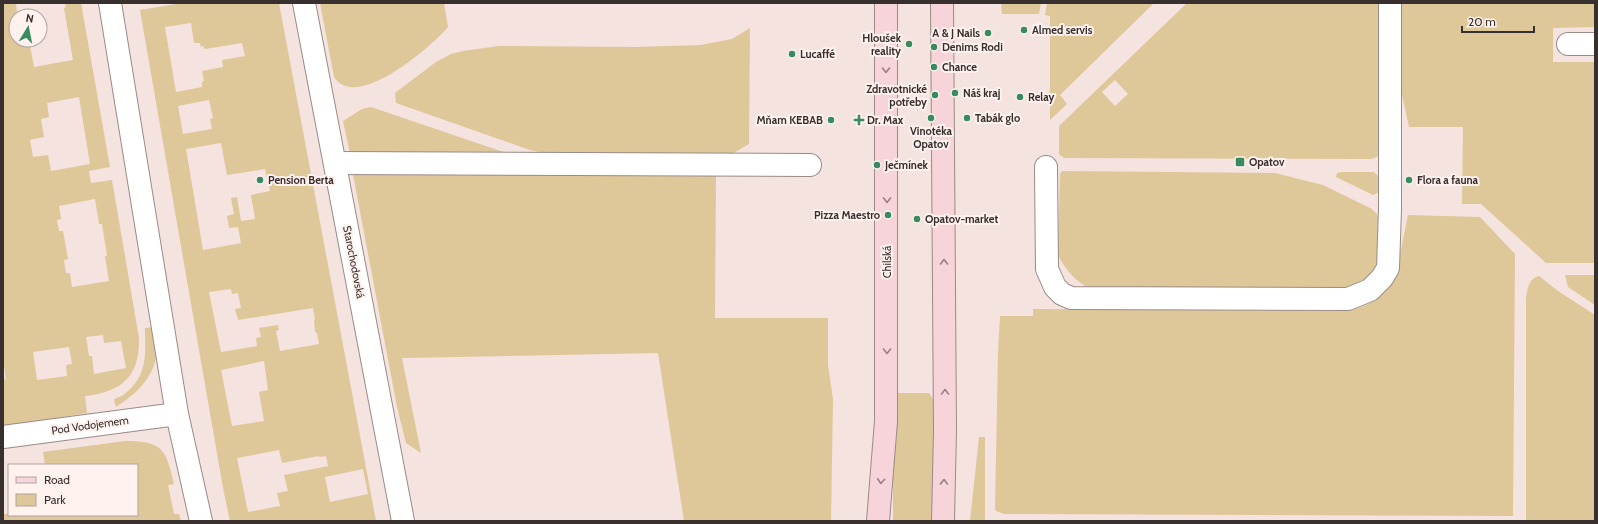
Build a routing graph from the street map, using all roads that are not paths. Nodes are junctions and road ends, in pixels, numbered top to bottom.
1 (110, 3) edge
2 (304, 3) edge
3 (886, 3) edge
4 (942, 3) edge
5 (1390, 3) edge
6 (1568, 44) dead end
7 (1595, 44) edge
8 (335, 163) junction
9 (810, 165) dead end
10 (1046, 167) dead end
11 (177, 414) junction
12 (3, 437) edge
13 (201, 521) edge
14 (403, 521) edge
15 (878, 521) edge
16 (943, 521) edge

1 - 11 street
2 - 8 street, Starochodovská
3 -> 15 main road, Chilská
16 -> 4 main road
5 - 10 street
6 - 7 street
8 - 9 street
8 - 14 street, Starochodovská
11 - 12 street, Pod Vodojemem
11 - 13 street

